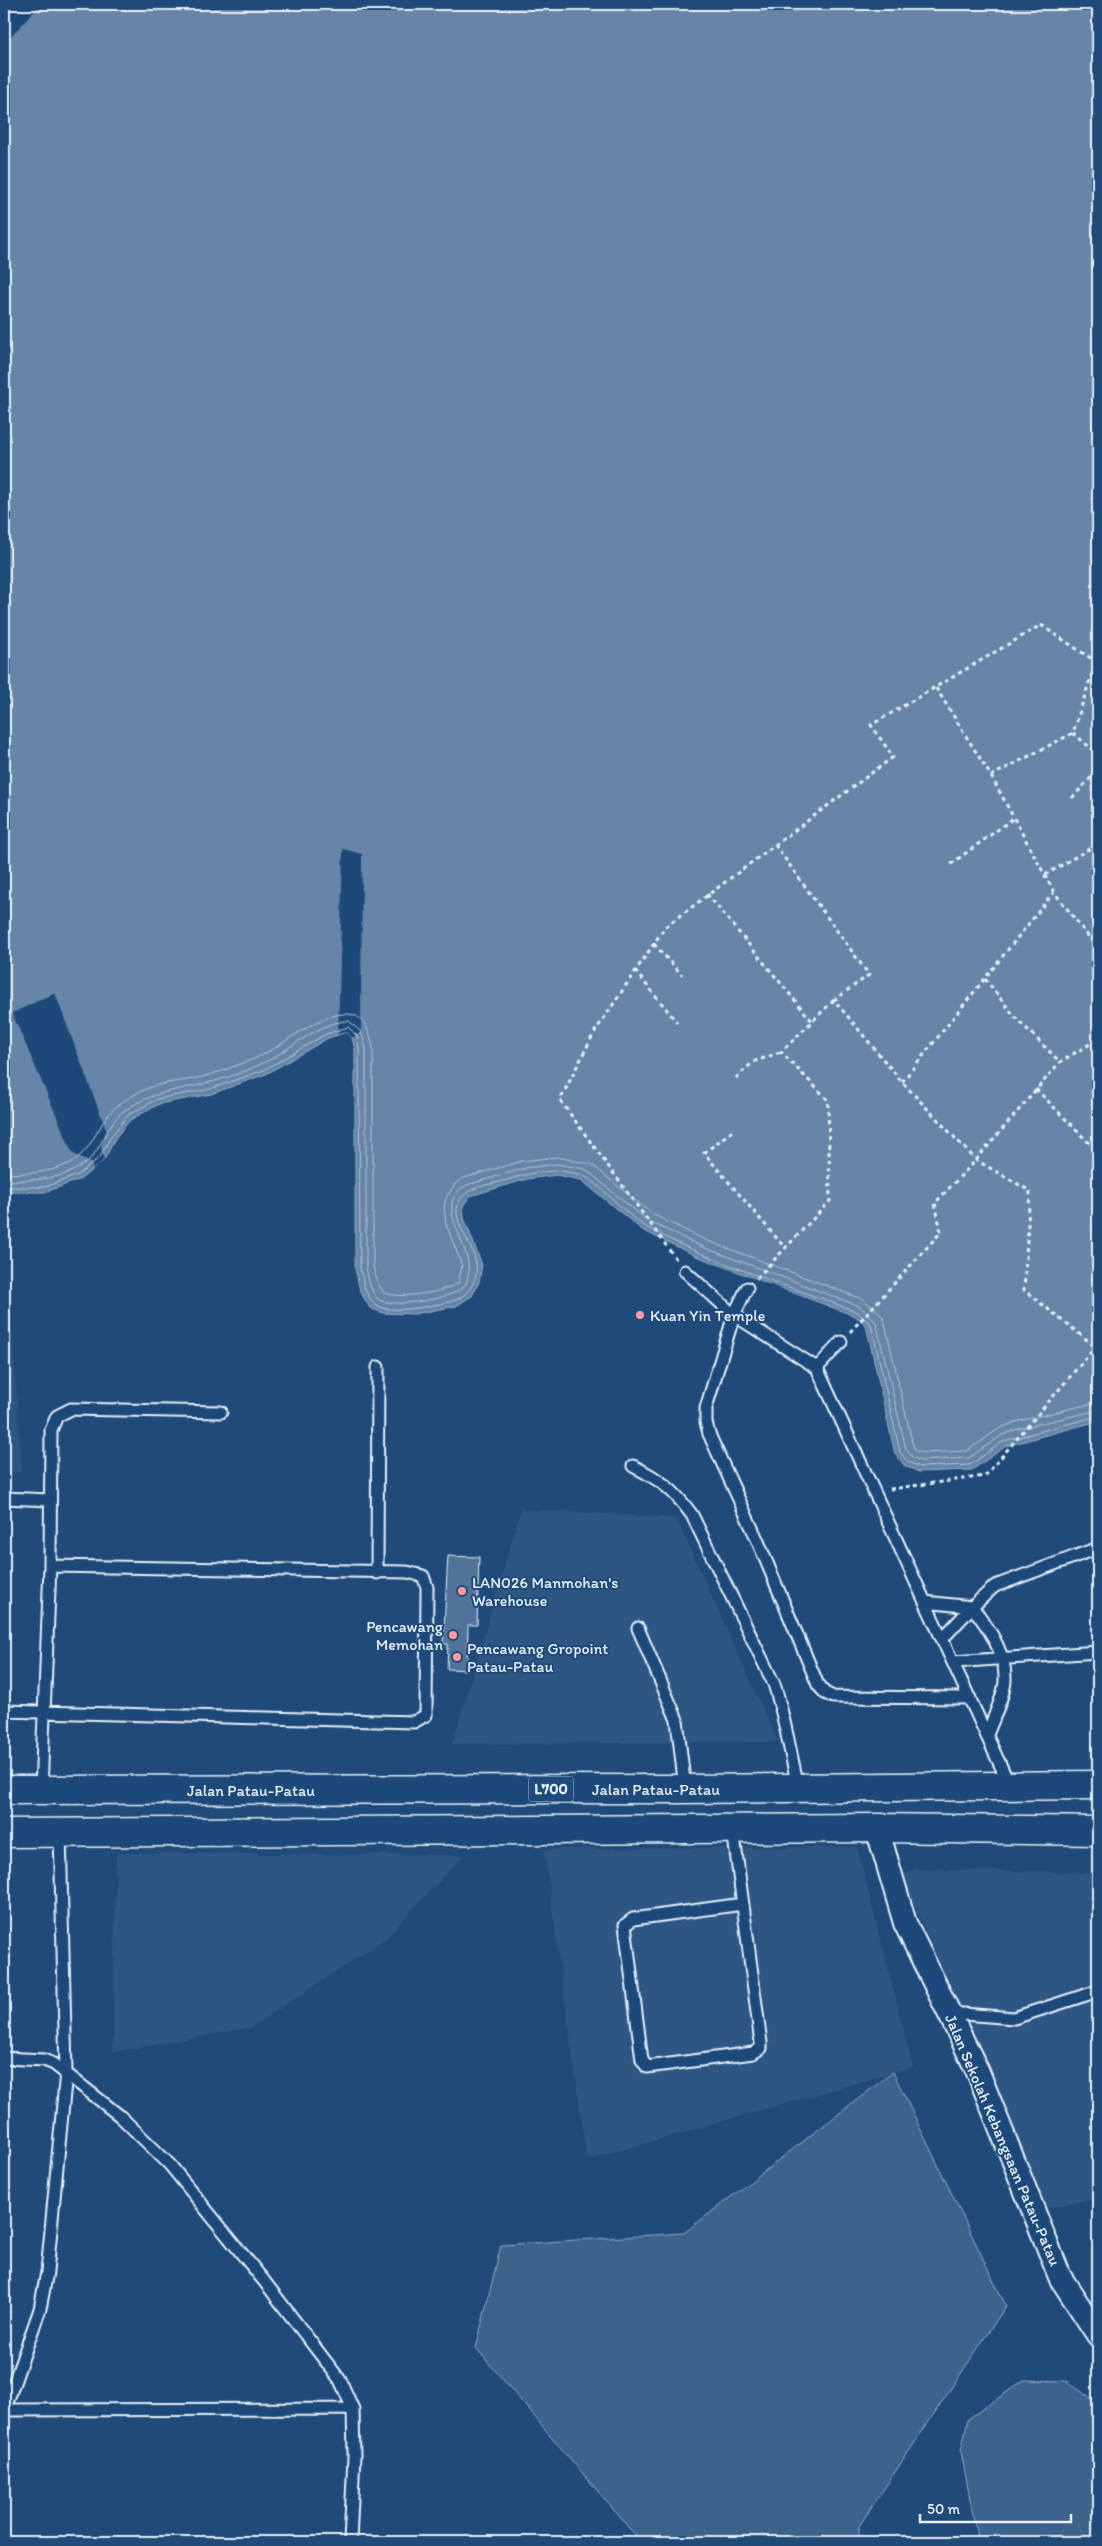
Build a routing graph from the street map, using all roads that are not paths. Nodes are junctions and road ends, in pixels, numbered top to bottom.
1 (685, 1270) road end
2 (747, 1288) road end
3 (734, 1315) junction
4 (841, 1342) road end
5 (378, 1367) dead end
6 (817, 1368) junction
7 (221, 1412) dead end
8 (633, 1466) dead end
9 (4, 1498) edge
10 (50, 1500) junction
11 (1098, 1548) edge
12 (50, 1566) junction
13 (377, 1573) junction
14 (925, 1602) junction
15 (972, 1607) junction
16 (638, 1628) dead end
17 (942, 1639) junction
18 (1098, 1652) edge
19 (1002, 1659) junction
20 (953, 1662) junction
21 (970, 1698) junction
22 (4, 1711) edge
23 (44, 1712) junction
24 (987, 1735) junction
25 (1009, 1784) junction
26 (1098, 1785) edge
27 (798, 1786) junction
28 (685, 1789) junction
29 (4, 1790) edge
30 (41, 1790) junction
31 (877, 1828) junction
32 (733, 1829) junction
33 (60, 1832) junction
34 (1098, 1832) edge
35 (4, 1833) edge
36 (743, 1904) junction
37 (1098, 1991) edge
38 (950, 2014) junction
39 (4, 2058) edge
40 (66, 2072) junction
41 (1098, 2335) edge
42 (353, 2409) junction
43 (4, 2410) edge
44 (350, 2542) edge

1 - 3 lane
2 - 3 lane
3 - 6 lane
3 - 21 lane
4 - 6 lane
5 - 13 lane
6 - 14 lane
7 - 10 lane
8 - 27 lane
9 - 10 lane
10 - 12 lane
11 - 15 lane
12 - 13 lane
12 - 23 lane
13 - 23 lane
14 - 15 lane
14 - 17 lane
15 - 17 lane
15 - 19 lane
16 - 28 lane
17 - 20 lane
18 - 19 lane
19 - 20 lane
19 - 24 lane
20 - 21 lane
21 - 24 lane
22 - 23 lane
23 - 30 lane
24 - 25 lane
25 - 26 main road, Jalan Patau-Patau / L700
25 - 27 main road, Jalan Patau-Patau / L700
27 - 28 main road, Jalan Patau-Patau / L700
28 - 30 main road, Jalan Patau-Patau / L700
29 - 30 main road, Jalan Patau-Patau / L700
31 - 32 main road
31 - 34 main road
31 - 38 street, Jalan Sekolah Kebangsaan Patau-Patau
32 - 33 main road
32 - 36 lane
33 - 35 main road
33 - 40 lane
36 - 36 lane
37 - 38 lane
38 - 41 street, Jalan Sekolah Kebangsaan Patau-Patau
39 - 40 lane
40 - 42 lane
40 - 43 lane
42 - 43 lane
42 - 44 lane

